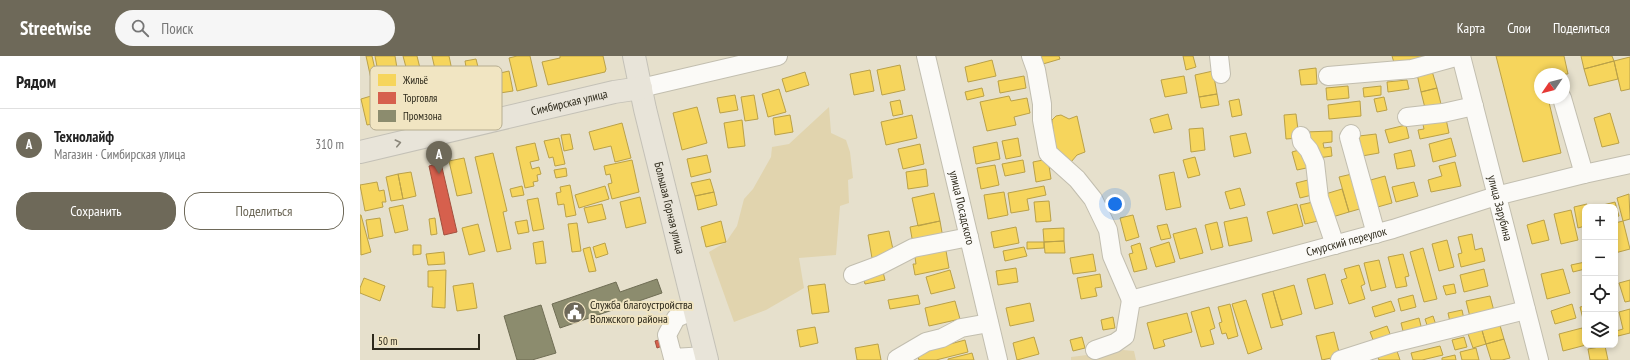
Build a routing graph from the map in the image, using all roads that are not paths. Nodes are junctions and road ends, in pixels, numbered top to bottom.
1 (634, 56) edge
2 (778, 56) edge
3 (926, 56) edge
4 (1031, 56) edge
5 (1219, 56) edge
6 (1460, 56) edge
7 (755, 58) edge
8 (1221, 74) dead end
9 (1328, 76) dead end
10 (641, 88) junction
11 (1564, 104) edge
12 (1474, 106) junction
13 (1407, 117) dead end
14 (502, 118) edge
15 (453, 130) edge
16 (1351, 134) dead end
17 (1301, 136) dead end
18 (360, 152) edge
19 (1630, 164) edge
20 (1584, 174) junction
21 (1496, 196) junction
22 (1376, 234) junction
23 (968, 237) junction
24 (1335, 245) junction
25 (853, 275) dead end
26 (1131, 300) junction
27 (694, 310) junction
28 (1526, 310) junction
29 (989, 323) junction
30 (1095, 350) dead end
31 (1113, 352) edge
32 (706, 358) edge
33 (897, 359) dead end
34 (998, 360) edge
35 (1340, 360) edge
36 (1539, 360) edge

1 - 10 main road, Большая Горная улица
2 - 7 street, Симбирская улица
3 - 23 street, улица Посадского
4 - 26 street
5 - 8 street
6 - 9 street
6 - 12 street, улица Зарубина
7 - 10 street, Симбирская улица
14 -> 10 main road, Симбирская улица
10 - 27 main road, Большая Горная улица
11 - 20 street
12 - 13 street
12 - 21 street, улица Зарубина
18 -> 15 main road, Симбирская улица
16 - 22 street
17 - 24 street
19 - 20 street, Смурский переулок
20 - 21 street, Смурский переулок
21 - 22 street, Смурский переулок
21 - 28 street, улица Зарубина
22 - 24 street, Смурский переулок
23 - 25 street
23 - 29 street, улица Посадского
24 - 26 street, Смурский переулок
26 - 31 street
27 - 32 main road, Большая Горная улица
27 - 32 street
28 - 35 street
28 - 36 street, улица Зарубина
29 - 33 street
29 - 34 street, улица Посадского
30 - 31 street

